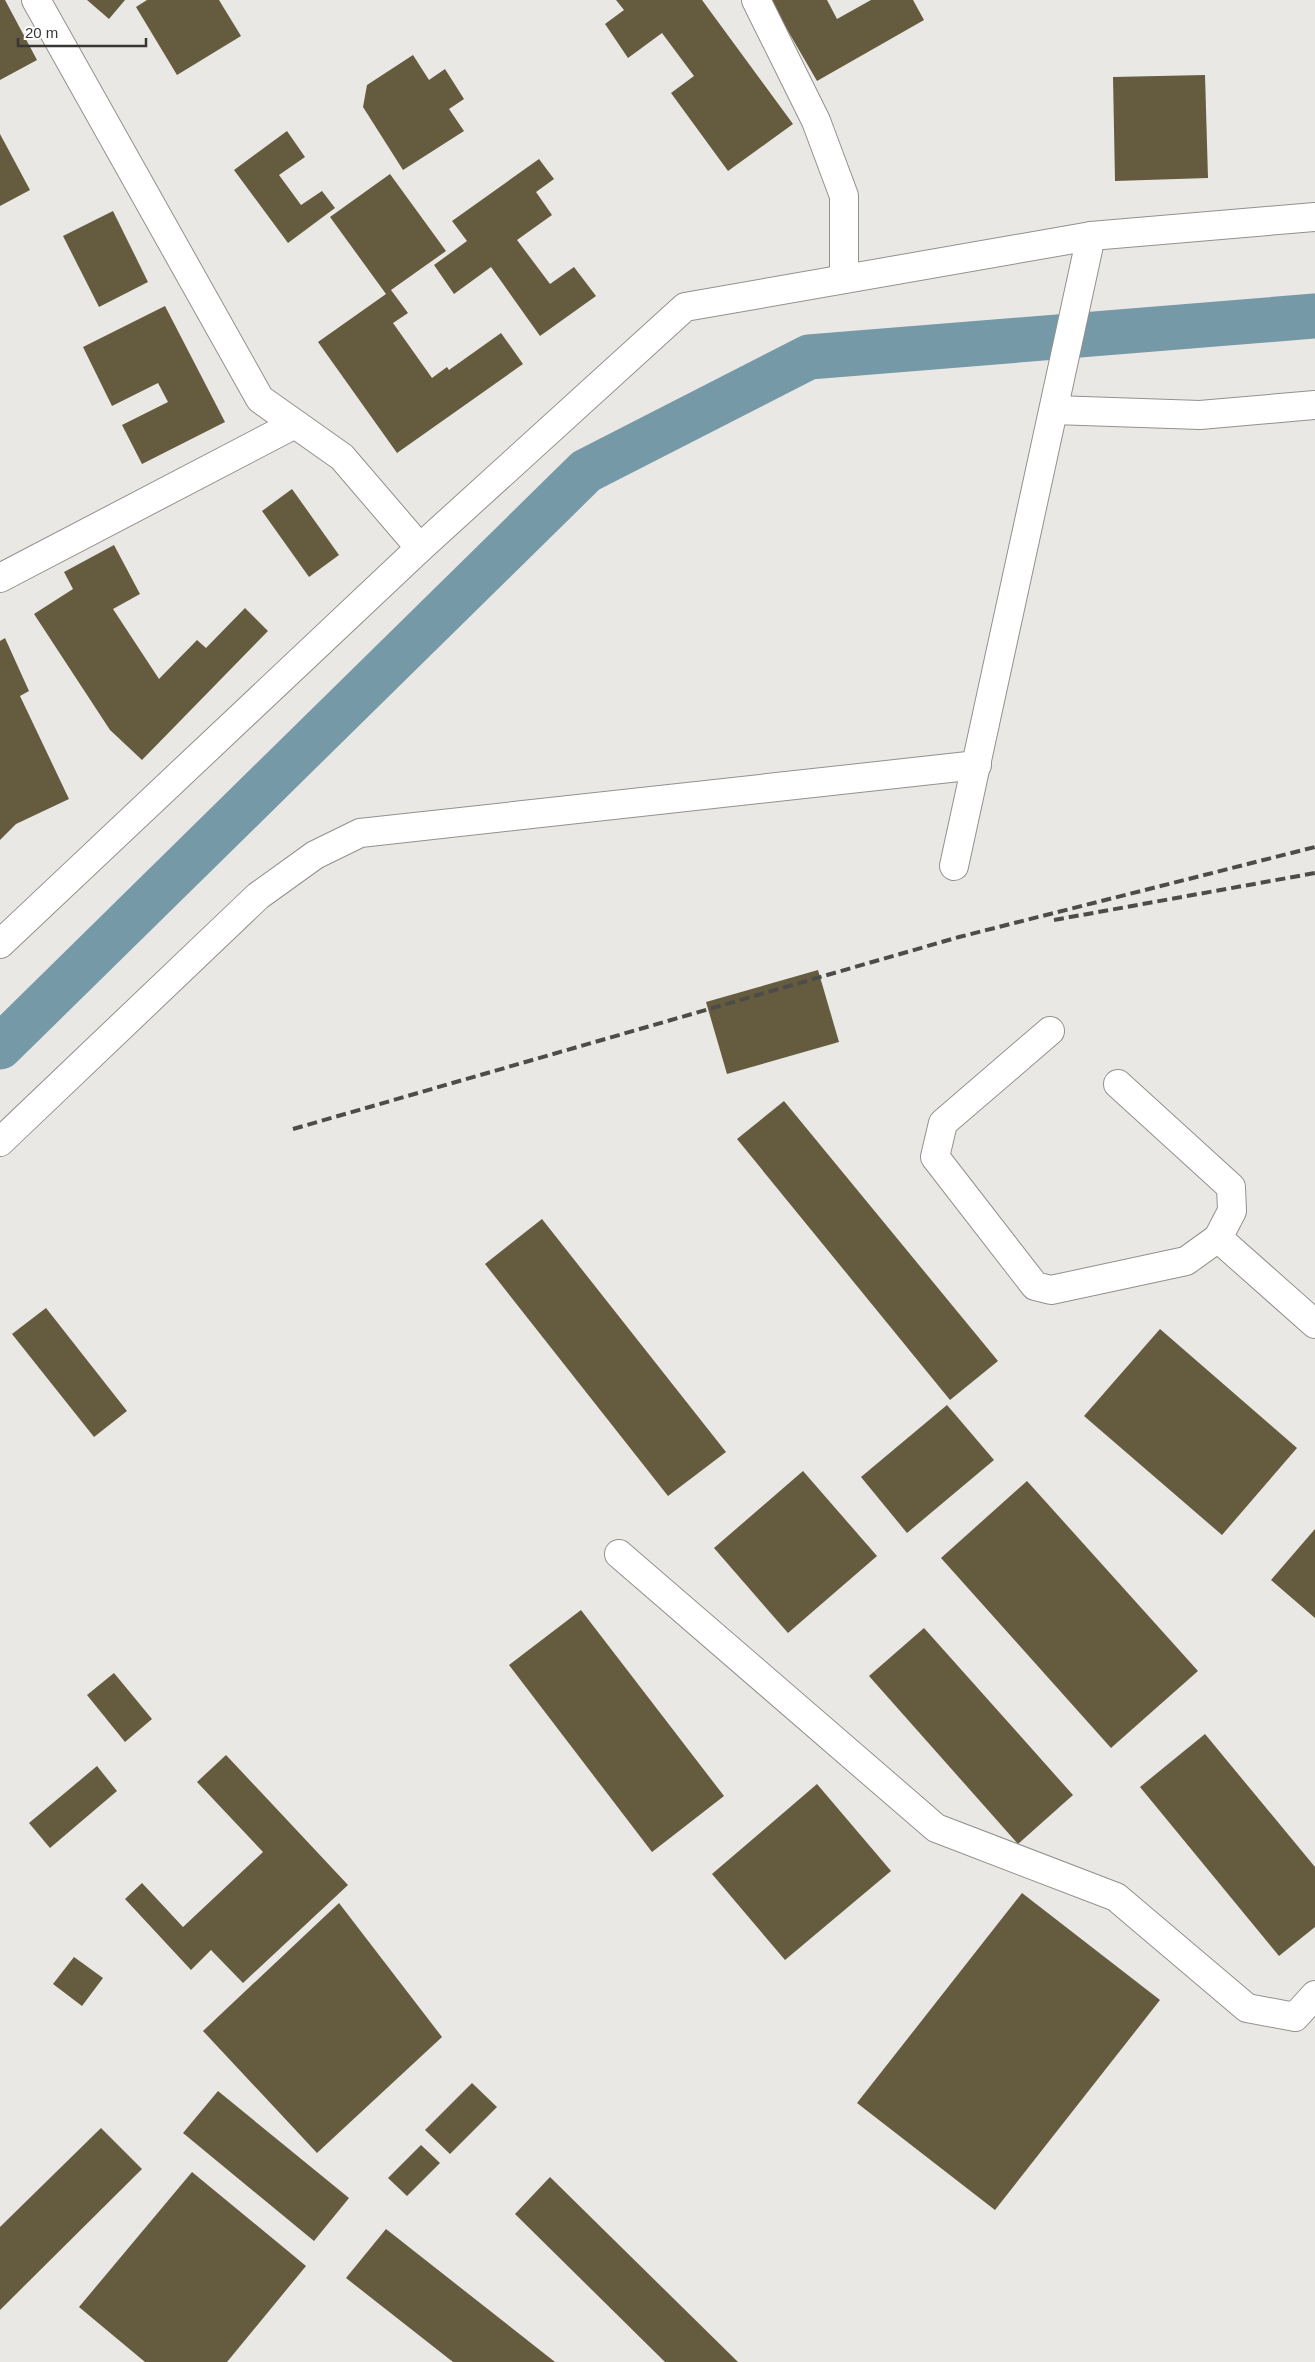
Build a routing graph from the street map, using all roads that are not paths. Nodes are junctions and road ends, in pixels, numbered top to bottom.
1 (36, 0) edge
2 (756, 0) edge
3 (1315, 217) edge
4 (1091, 238) junction
5 (844, 279) junction
6 (1315, 405) edge
7 (1054, 410) junction
8 (295, 424) junction
9 (420, 548) junction
10 (0, 578) edge
11 (976, 765) junction
12 (954, 866) dead end
13 (0, 944) edge
14 (1050, 1031) dead end
15 (1118, 1084) dead end
16 (0, 1142) edge
17 (1218, 1238) junction
18 (1315, 1324) edge
19 (619, 1554) dead end
20 (1315, 1995) edge

1 - 8 street
2 - 5 street
3 - 4 street
4 - 5 street
4 - 7 street
5 - 9 street
6 - 7 street
7 - 11 street
8 - 9 street
8 - 10 street
9 - 13 street
11 - 12 street
11 - 16 street
14 - 17 street
15 - 17 street
17 - 18 street
19 - 20 street

